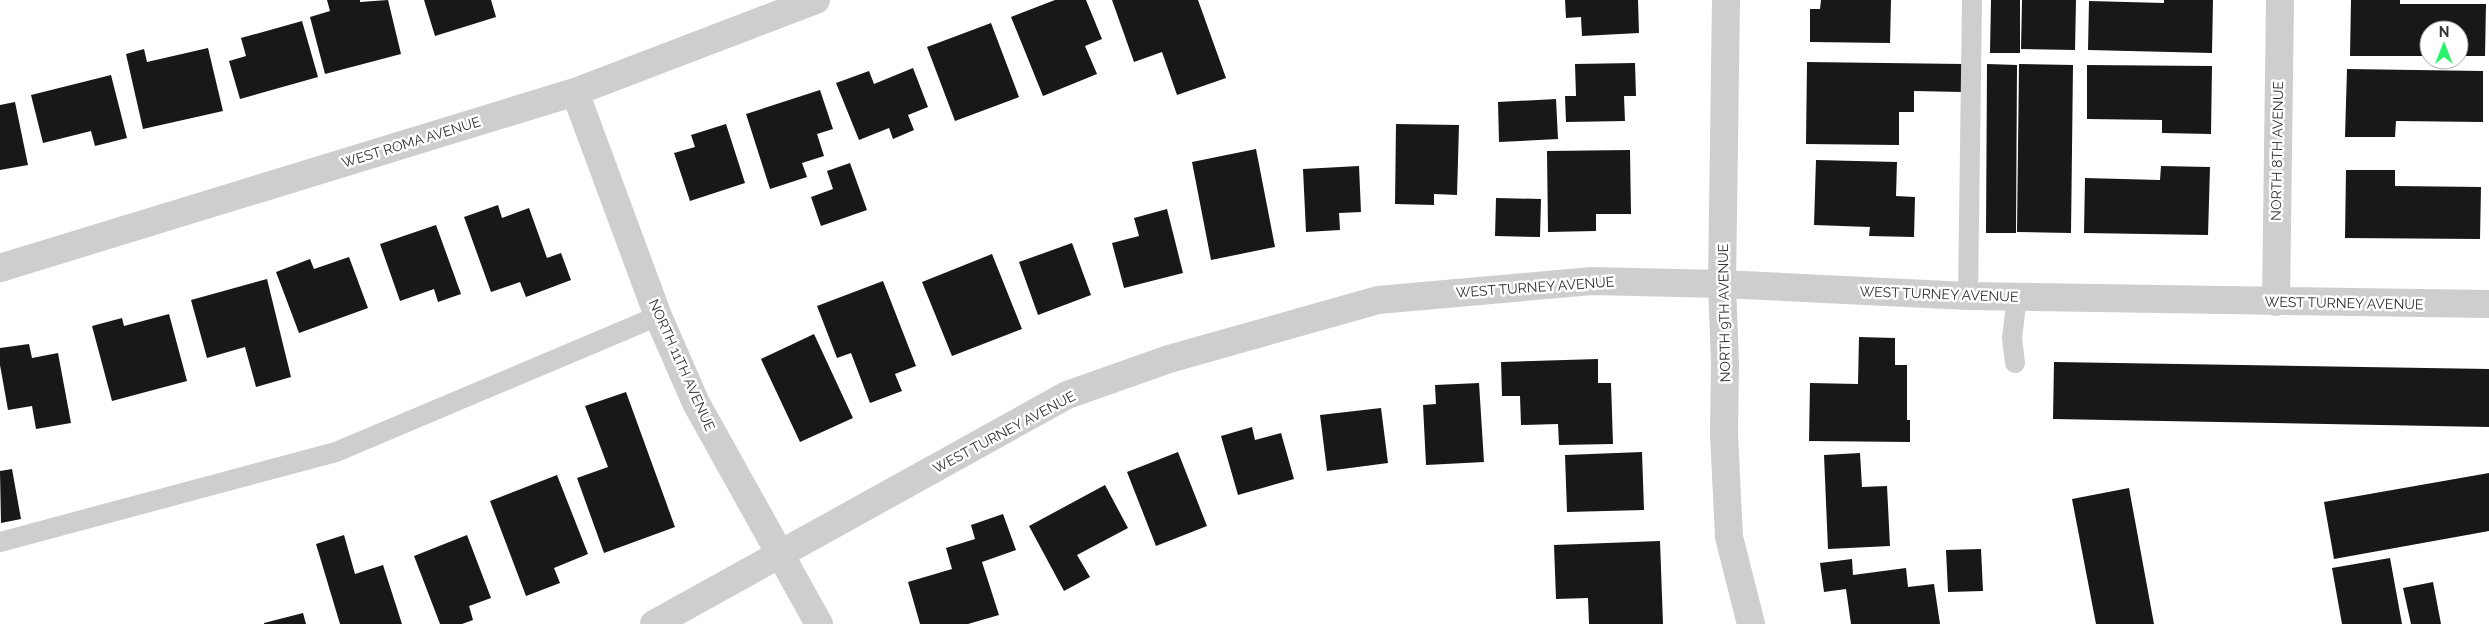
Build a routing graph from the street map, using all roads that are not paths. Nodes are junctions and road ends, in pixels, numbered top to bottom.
1 (816, 0) edge
2 (1726, 0) edge
3 (1972, 0) edge
4 (2280, 0) edge
5 (575, 92) junction
6 (0, 268) edge
7 (1722, 284) junction
8 (1968, 296) junction
9 (2016, 297) junction
10 (2276, 302) junction
11 (2489, 304) edge
12 (658, 316) junction
13 (2015, 363) dead end
14 (0, 542) edge
15 (780, 556) junction
16 (654, 624) edge
17 (819, 624) edge
18 (1751, 624) edge

1 - 5 street, WEST ROMA AVENUE
2 - 7 street, NORTH 9TH AVENUE
3 - 8 lane
4 - 10 street, NORTH 8TH AVENUE
5 - 6 street, WEST ROMA AVENUE
5 - 12 street, NORTH 11TH AVENUE
7 - 8 street, WEST TURNEY AVENUE
7 - 15 street, WEST TURNEY AVENUE
7 - 18 street, NORTH 9TH AVENUE
8 - 9 street, WEST TURNEY AVENUE
9 - 10 street, WEST TURNEY AVENUE
9 - 13 lane
10 - 11 street, WEST TURNEY AVENUE
12 - 14 lane
12 - 15 street, NORTH 11TH AVENUE
15 - 16 street, WEST TURNEY AVENUE
15 - 17 street, NORTH 11TH AVENUE

